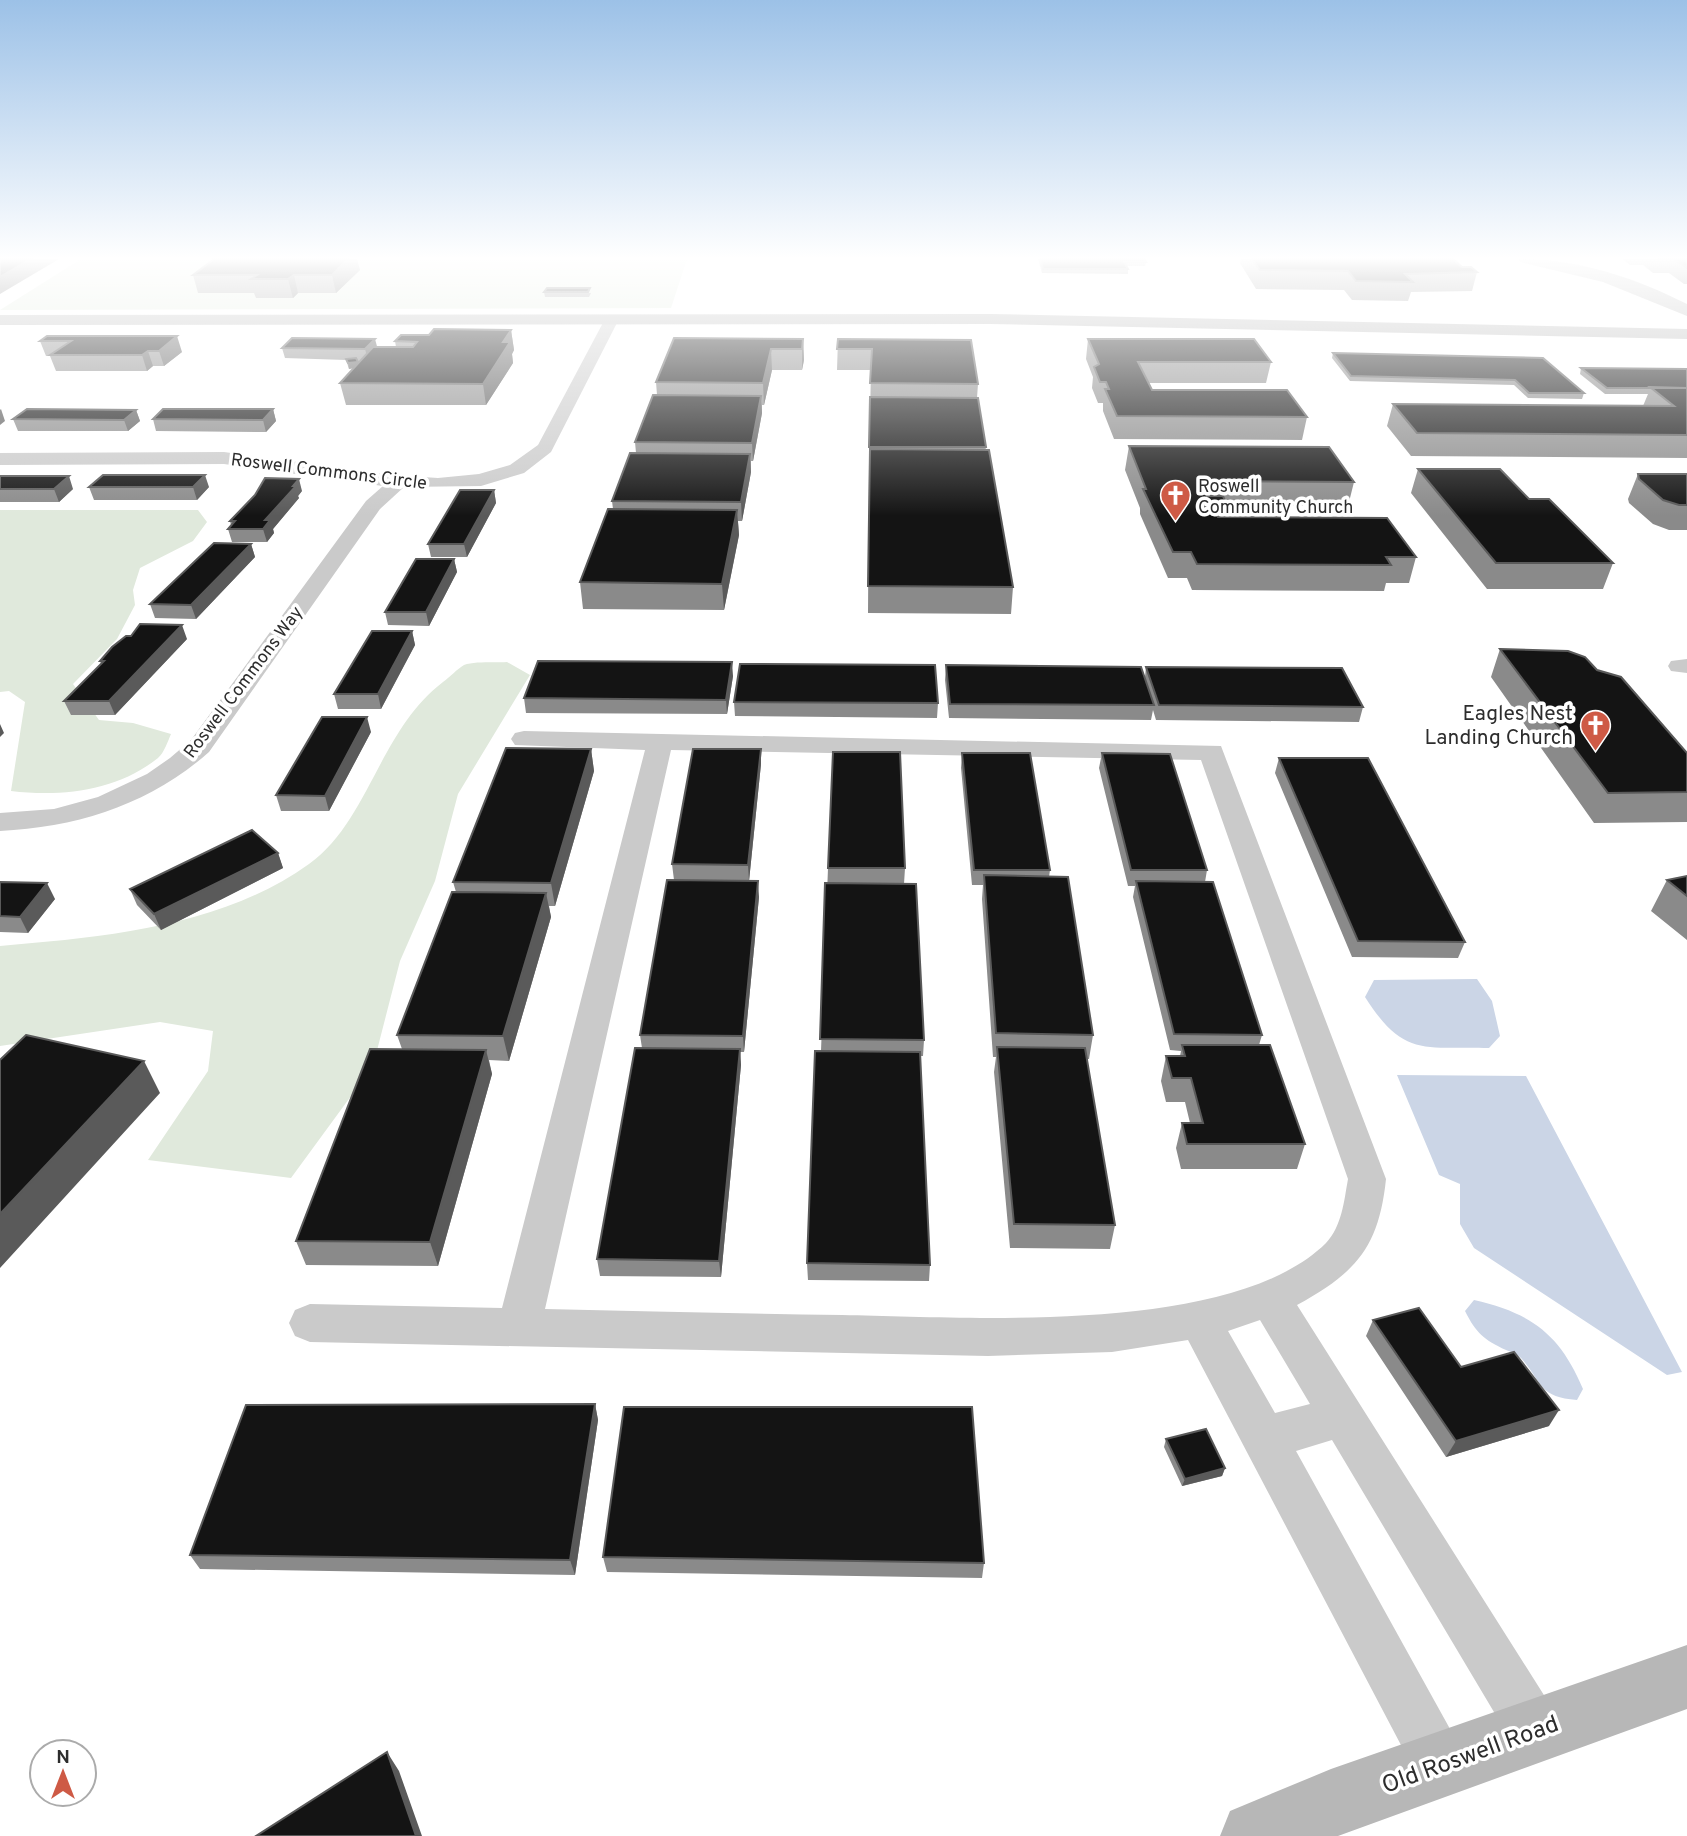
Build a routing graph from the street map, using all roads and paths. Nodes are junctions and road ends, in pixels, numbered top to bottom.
1 (598, 345) edge
2 (0, 459) edge
3 (398, 483) junction
4 (524, 739) dead end
5 (660, 743) junction
6 (0, 822) edge
7 (1270, 1300) junction
8 (1200, 1321) junction
9 (310, 1323) dead end
10 (519, 1327) junction
11 (1341, 1416) junction
12 (1265, 1438) junction
13 (1687, 1677) edge
14 (1535, 1730) junction
15 (1442, 1765) junction
16 (1255, 1836) edge

1 - 3 street, Roswell Commons Circle
2 - 3 street, Roswell Commons Circle
3 - 6 street, Roswell Commons Way
4 - 5 street
5 - 7 street
5 - 10 street
7 - 8 street
7 - 11 street
8 - 10 street
8 - 12 street
9 - 10 street
11 - 12 street
11 - 14 street
12 - 15 street
13 - 14 main road, Old Roswell Road
14 - 15 main road, Old Roswell Road
15 - 16 main road, Old Roswell Road

